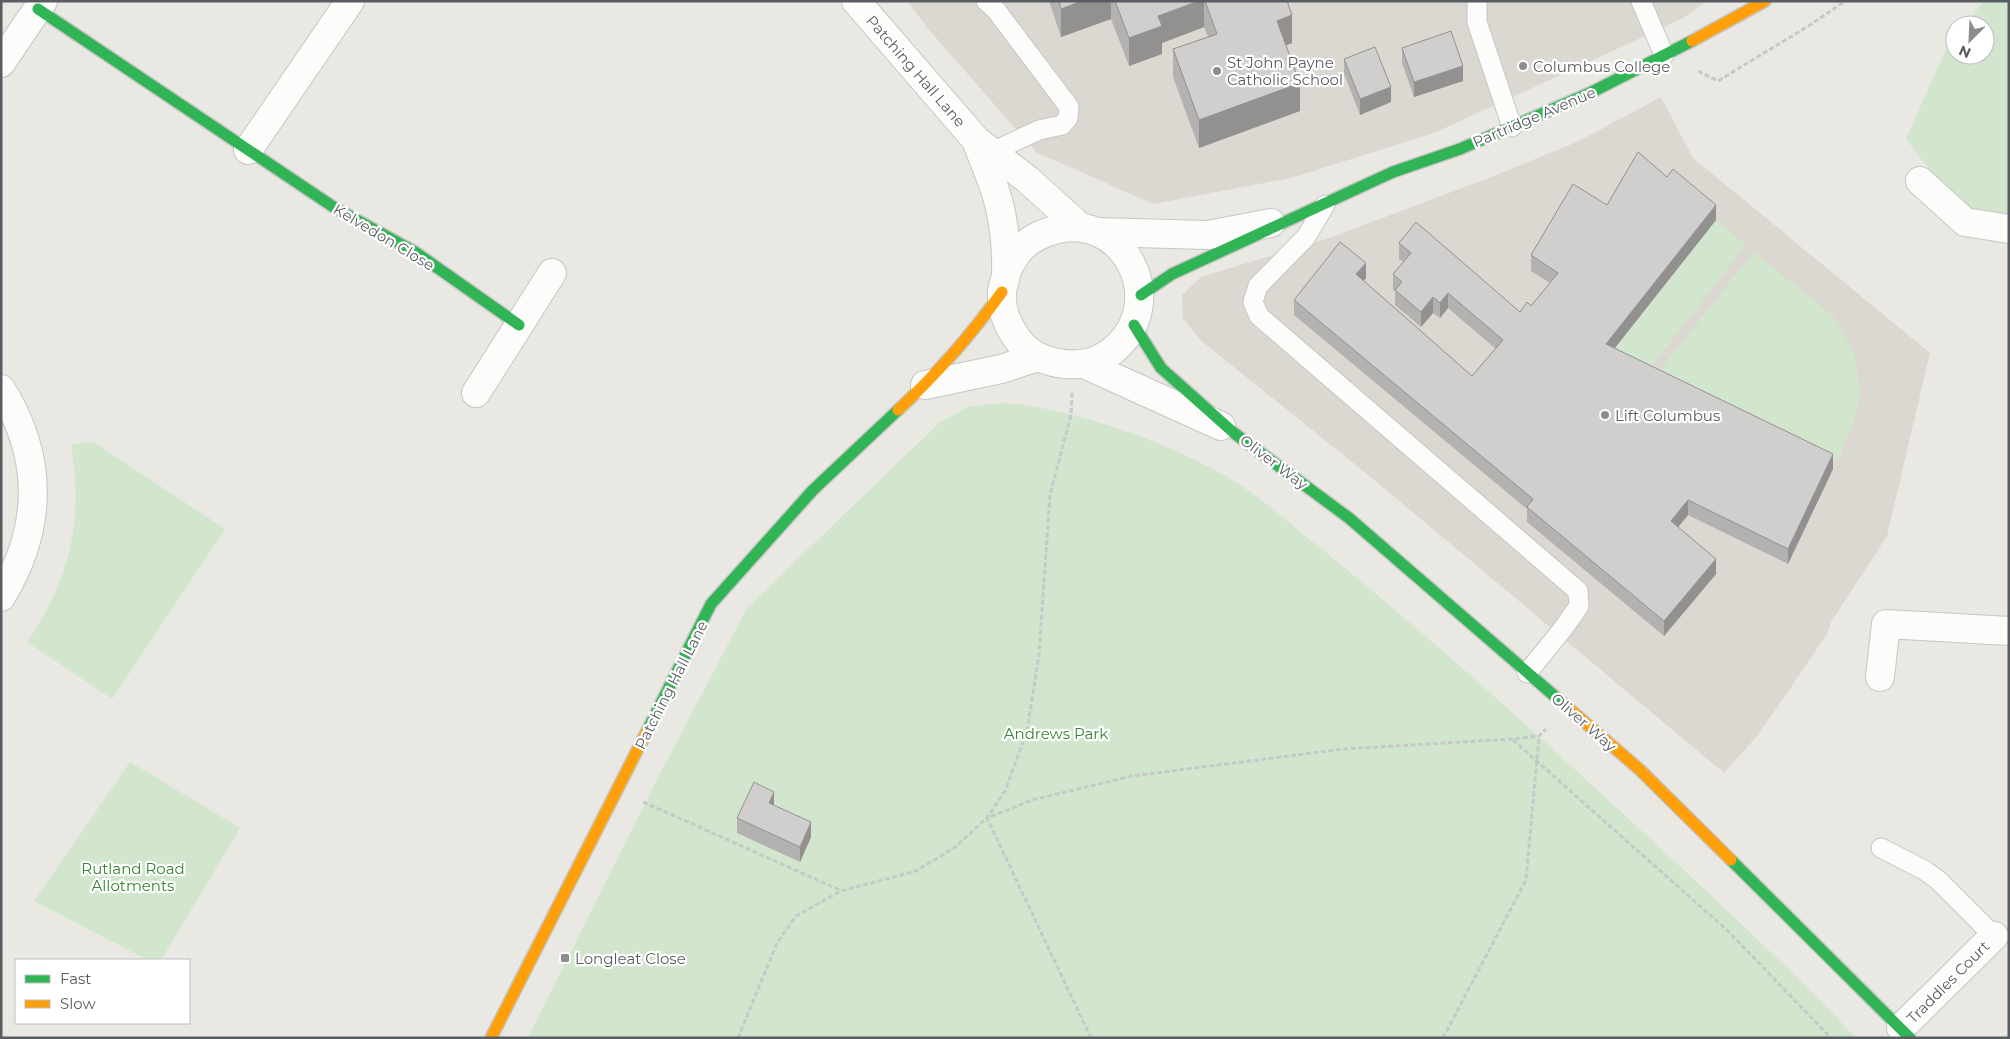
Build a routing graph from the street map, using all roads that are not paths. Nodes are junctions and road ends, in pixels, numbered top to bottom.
1 (350, 1) edge
2 (856, 1) edge
3 (986, 1) edge
4 (1477, 1) edge
5 (1641, 1) edge
6 (1765, 1) edge
7 (41, 5) edge
8 (1664, 55) junction
9 (1, 63) edge
10 (1512, 127) junction
11 (984, 146) junction
12 (248, 150) junction
13 (1920, 180) dead end
14 (1325, 205) junction
15 (1298, 218) junction
16 (2009, 229) edge
17 (1088, 230) junction
18 (552, 272) dead end
19 (1004, 282) junction
20 (1141, 295) junction
21 (519, 325) junction
22 (1134, 325) junction
23 (1038, 357) junction
24 (1084, 364) junction
25 (925, 385) junction
26 (1, 389) edge
27 (476, 393) dead end
28 (1234, 433) junction
29 (1, 598) edge
30 (2009, 631) edge
31 (1527, 672) junction
32 (1880, 677) dead end
33 (1881, 848) dead end
34 (1994, 936) joint
35 (1906, 1033) edge
36 (491, 1038) edge

1 - 12 street
2 - 11 street, Patching Hall Lane
3 - 11 lane
4 - 10 lane
5 - 8 lane
6 - 8 street, Partridge Avenue
7 - 9 street, Kelvedon Close
7 - 12 street, Kelvedon Close
8 - 10 street, Partridge Avenue
10 - 14 street, Partridge Avenue
11 - 17 street, Patching Hall Lane
11 - 19 street, Patching Hall Lane
12 - 21 street, Kelvedon Close
13 - 16 street
14 - 15 street, Partridge Avenue
14 - 31 lane
15 - 17 street, Partridge Avenue
15 - 20 street, Partridge Avenue
17 - 19 street, Patching Hall Lane
17 - 20 street, Patching Hall Lane
18 - 21 street
19 - 23 street, Patching Hall Lane
19 - 25 street, Patching Hall Lane
20 - 22 street, Patching Hall Lane
21 - 27 street
22 - 24 street, Patching Hall Lane
22 - 28 street, Oliver Way
23 - 24 street, Patching Hall Lane
23 - 25 street
24 - 28 street, Oliver Way
25 - 36 street, Patching Hall Lane
26 - 29 street
28 - 31 street, Oliver Way
30 - 32 street
31 - 35 street, Oliver Way
33 - 34 lane
34 - 35 street, Traddles Court

